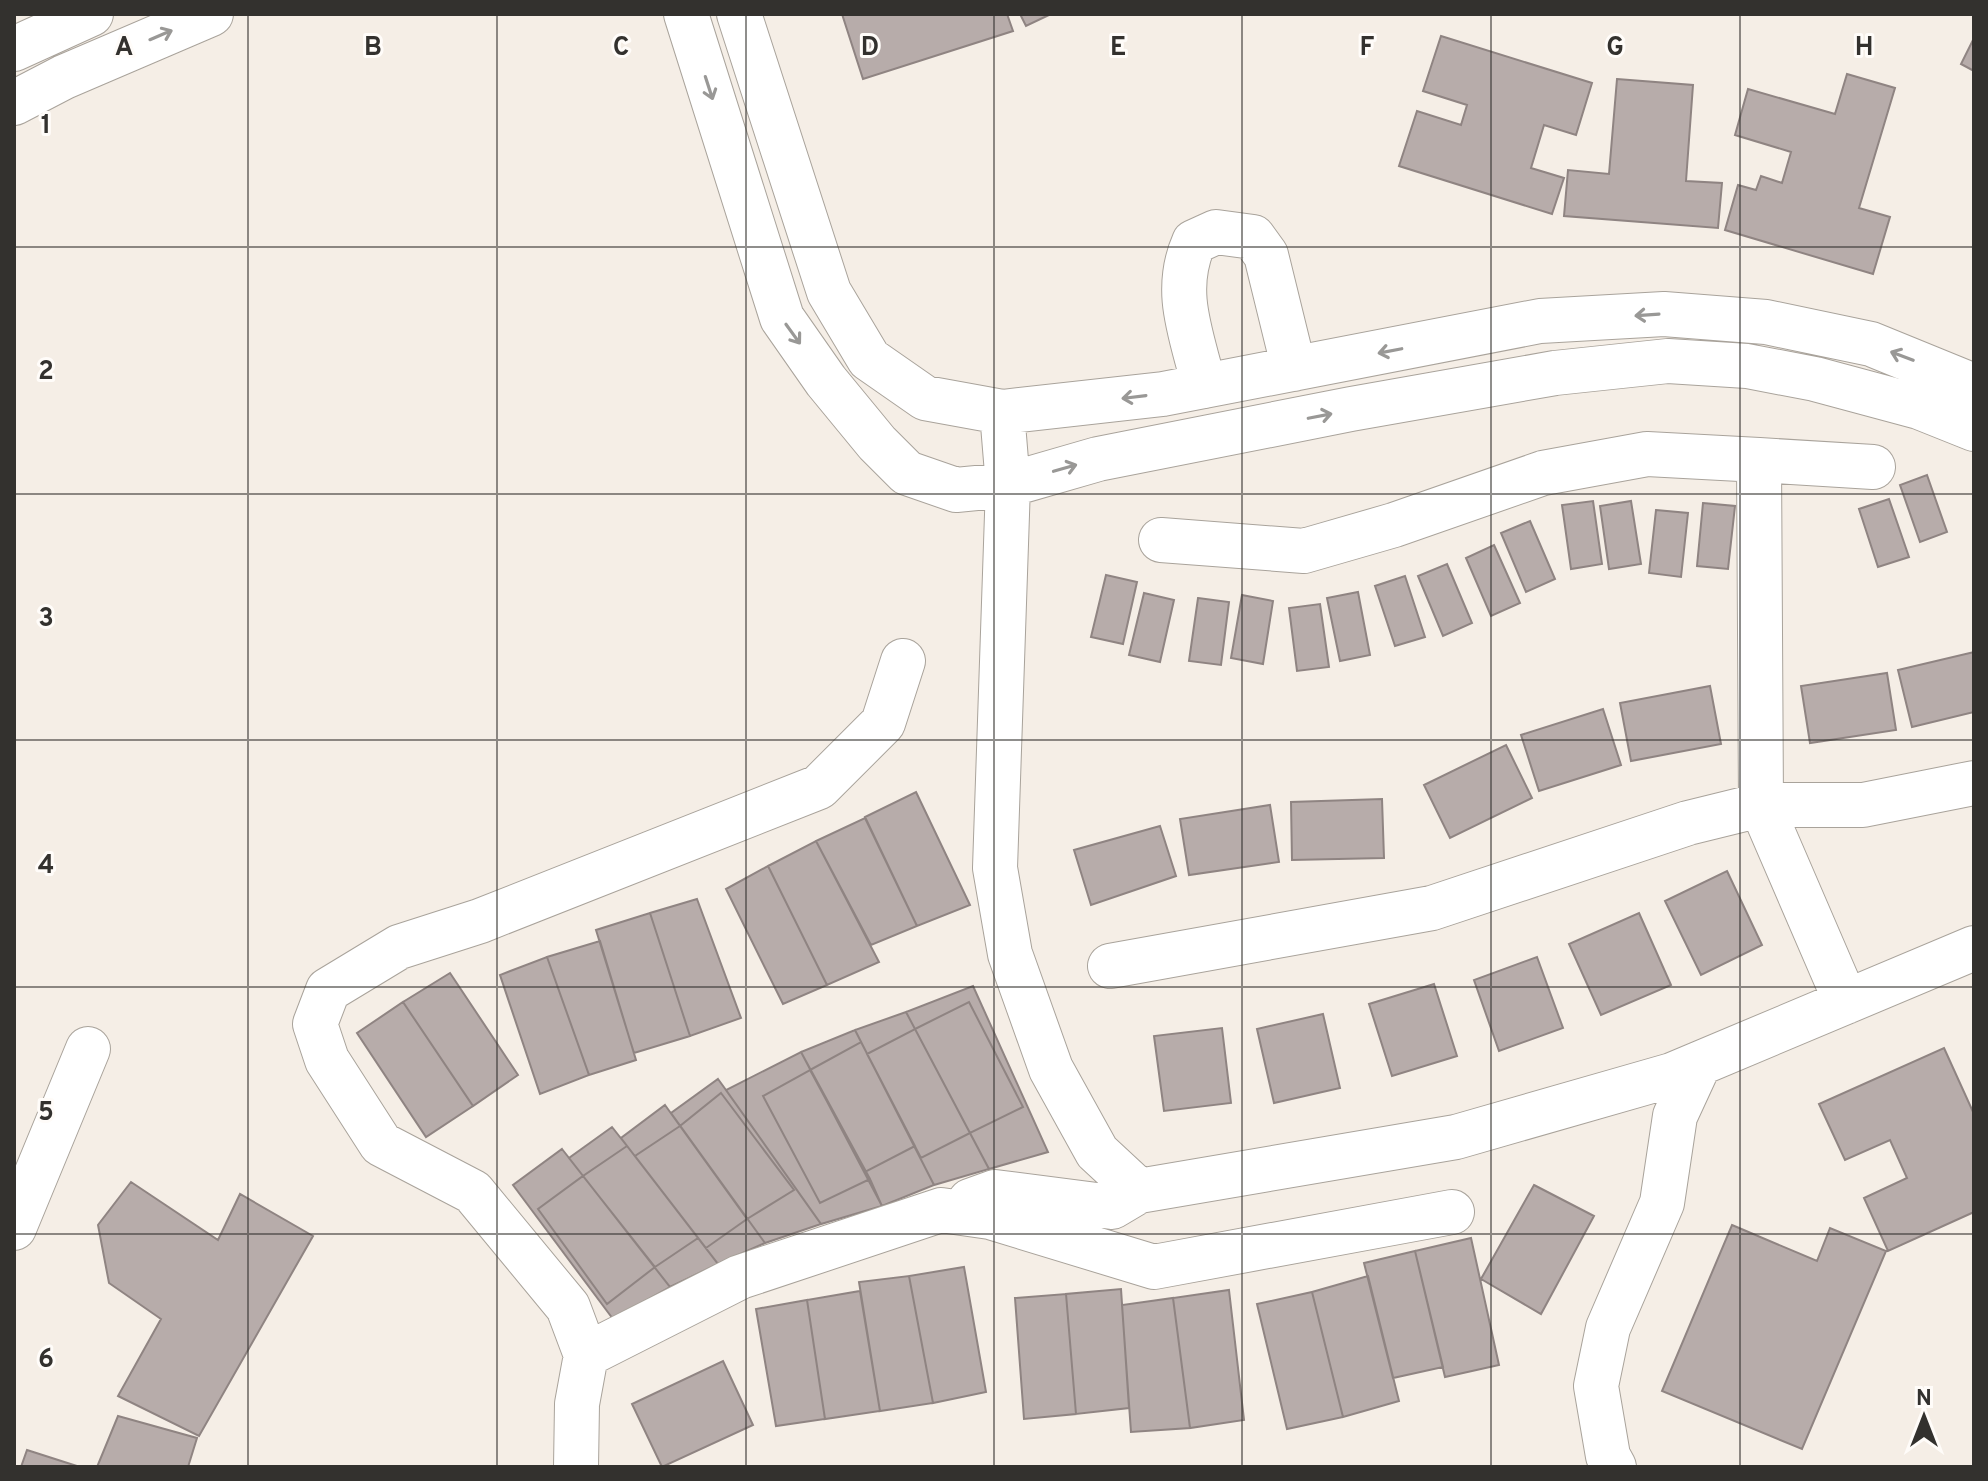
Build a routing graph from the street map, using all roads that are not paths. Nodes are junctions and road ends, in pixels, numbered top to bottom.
1 (91, 14) edge
2 (211, 14) edge
3 (686, 14) edge
4 (739, 14) edge
5 (32, 32) edge
6 (64, 77) junction
7 (14, 103) edge
8 (1294, 369) junction
9 (1204, 386) junction
10 (1974, 386) edge
11 (1002, 412) junction
12 (1974, 429) edge
13 (1759, 460) junction
14 (1873, 467) dead end
15 (1008, 485) junction
16 (1161, 540) dead end
17 (903, 661) dead end
18 (1974, 783) edge
19 (1761, 805) junction
20 (1974, 948) edge
21 (1110, 966) dead end
22 (1846, 1002) junction
23 (88, 1049) dead end
24 (1699, 1064) junction
25 (1139, 1191) junction
26 (941, 1210) junction
27 (1452, 1212) dead end
28 (14, 1228) edge
29 (586, 1355) junction
30 (576, 1467) edge
31 (1614, 1467) edge

1 - 5 street
6 -> 2 street
3 -> 15 street
4 - 11 street
5 - 6 street
6 - 7 street
8 - 9 street
8 - 9 street
10 -> 8 street
9 -> 11 street
11 - 15 street
15 -> 12 street
13 - 14 street
13 - 16 street
13 - 19 street
15 - 25 street
17 - 29 street
18 - 19 street
19 - 21 street
19 - 22 street
20 - 22 street
22 - 24 street
23 - 28 street
24 - 25 street
24 - 31 street
25 - 26 street
26 - 27 street
26 - 29 street
29 - 30 street

